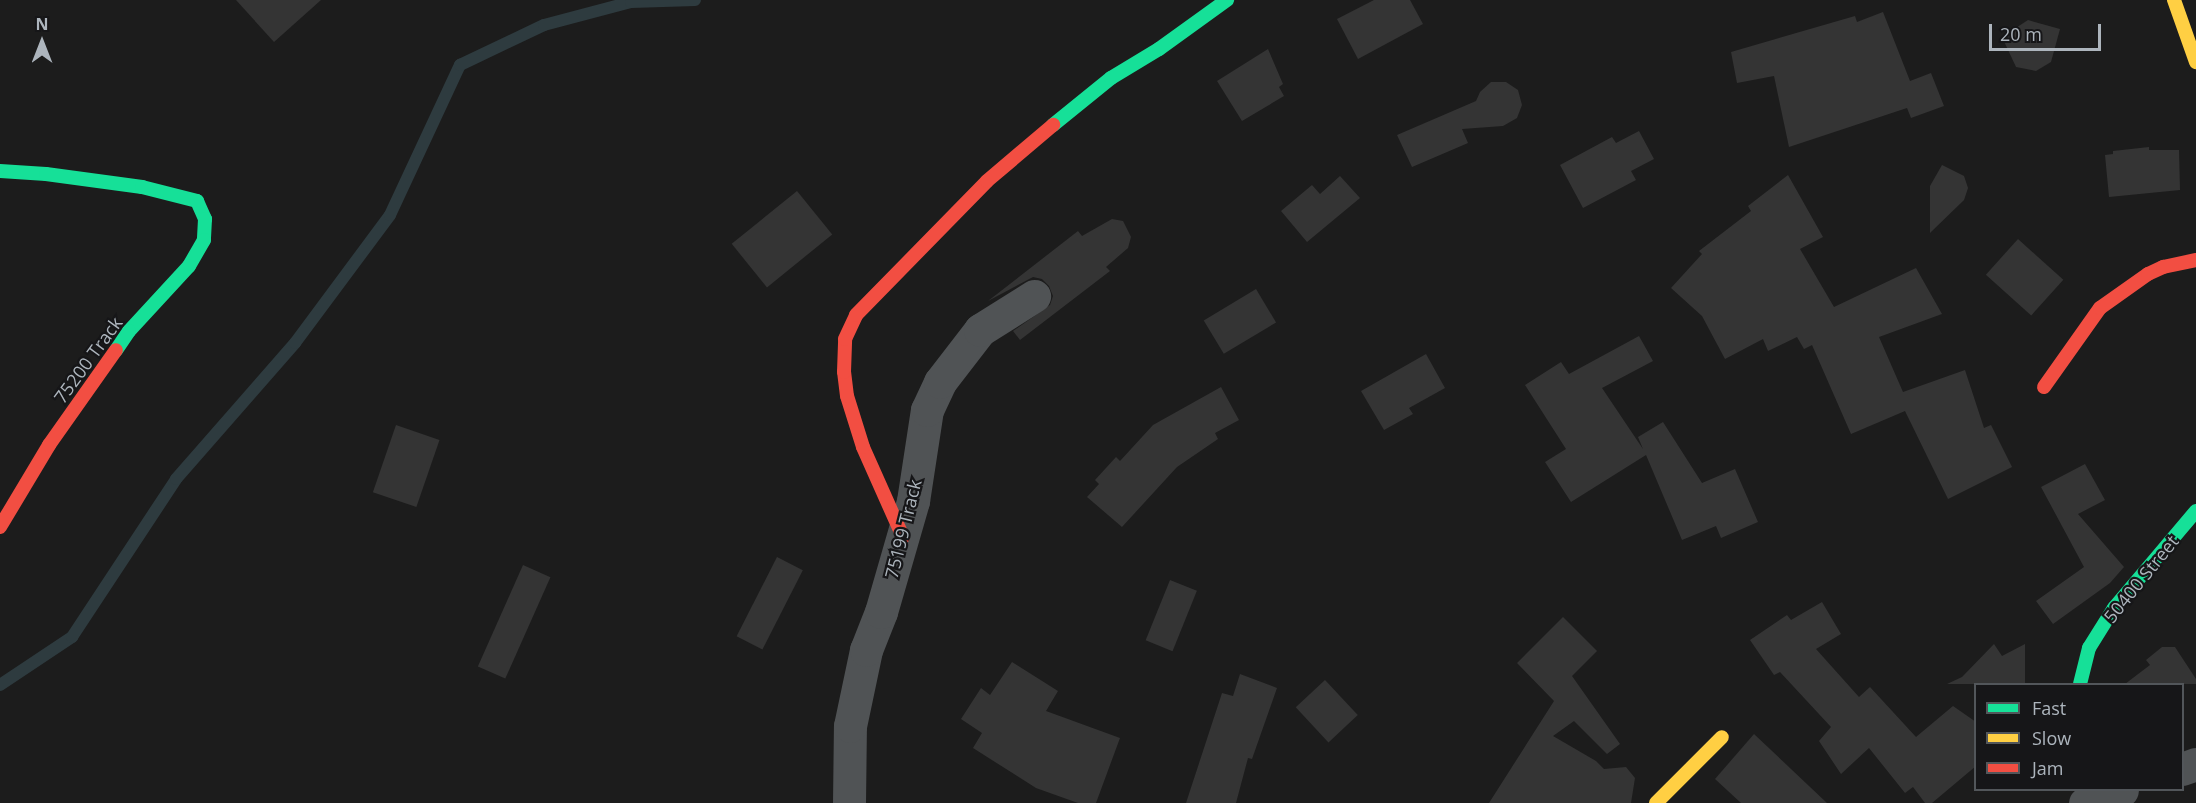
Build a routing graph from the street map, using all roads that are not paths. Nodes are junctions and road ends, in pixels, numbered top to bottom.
1 (1227, 0) edge
2 (2174, 0) edge
3 (2196, 62) edge
4 (0, 171) edge
5 (2196, 260) edge
6 (1034, 296) dead end
7 (2044, 387) dead end
8 (2196, 510) edge
9 (0, 527) edge
10 (903, 537) junction
11 (2080, 683) edge
12 (1722, 737) dead end
13 (849, 803) edge
14 (1656, 803) edge

1 - 10 street
2 - 3 street
4 - 9 street, 75200 Track
5 - 7 street
6 - 10 street, 75199 Track
8 - 11 street, 50400 Street
10 - 13 street, 75199 Track
12 - 14 street

